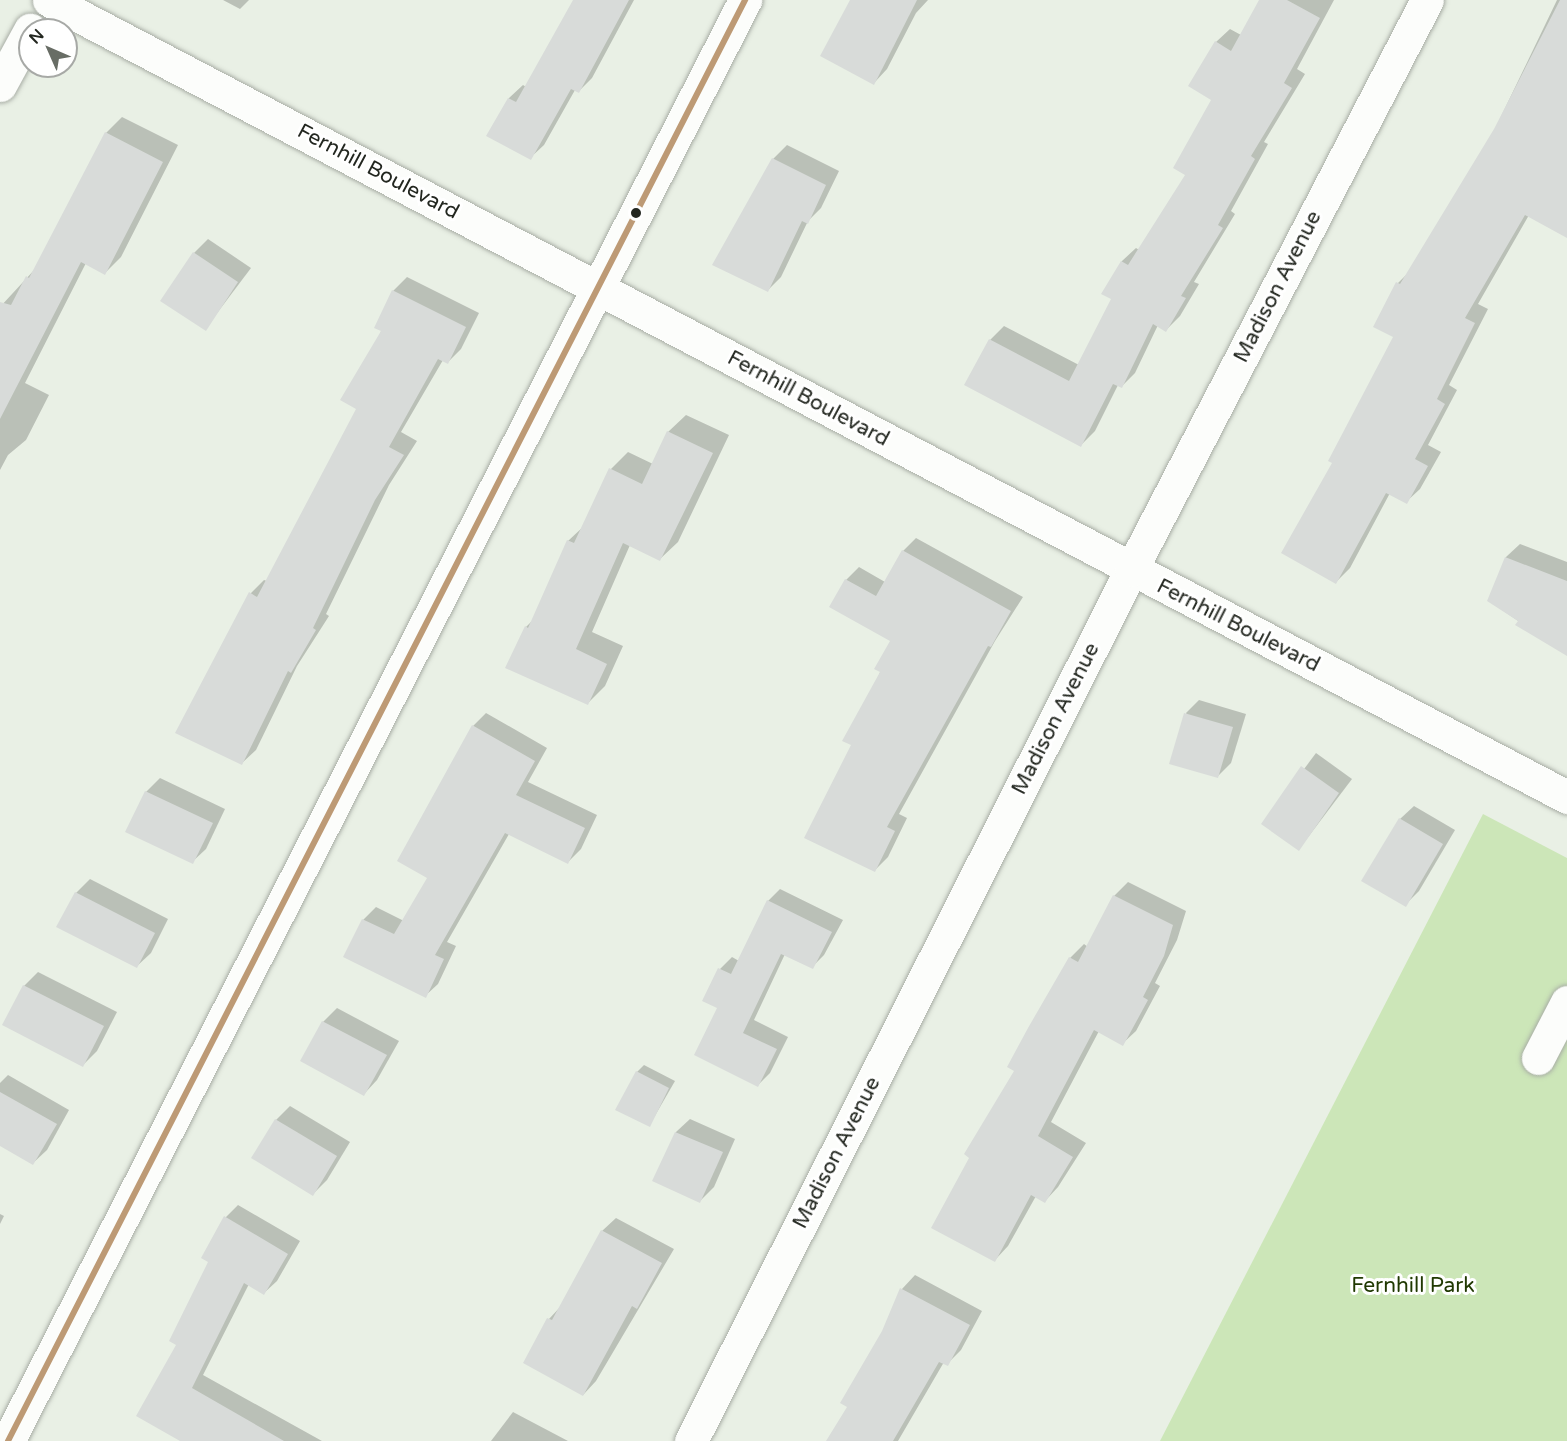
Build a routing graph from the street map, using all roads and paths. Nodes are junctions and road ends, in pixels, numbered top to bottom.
1 (48, 0) edge
2 (746, 0) edge
3 (1427, 0) edge
4 (37, 18) edge
5 (18, 52) edge
6 (0, 85) edge
7 (597, 287) junction
8 (1131, 570) junction
9 (1567, 797) edge
10 (1567, 1002) edge
11 (1539, 1058) dead end
12 (8, 1441) edge
13 (691, 1441) edge

1 - 4 street
1 - 7 street, Fernhill Boulevard
2 - 7 street
3 - 8 street, Madison Avenue
5 - 6 street
7 - 8 street, Fernhill Boulevard
7 - 12 street
8 - 9 street, Fernhill Boulevard
8 - 13 street, Madison Avenue
10 - 11 street

